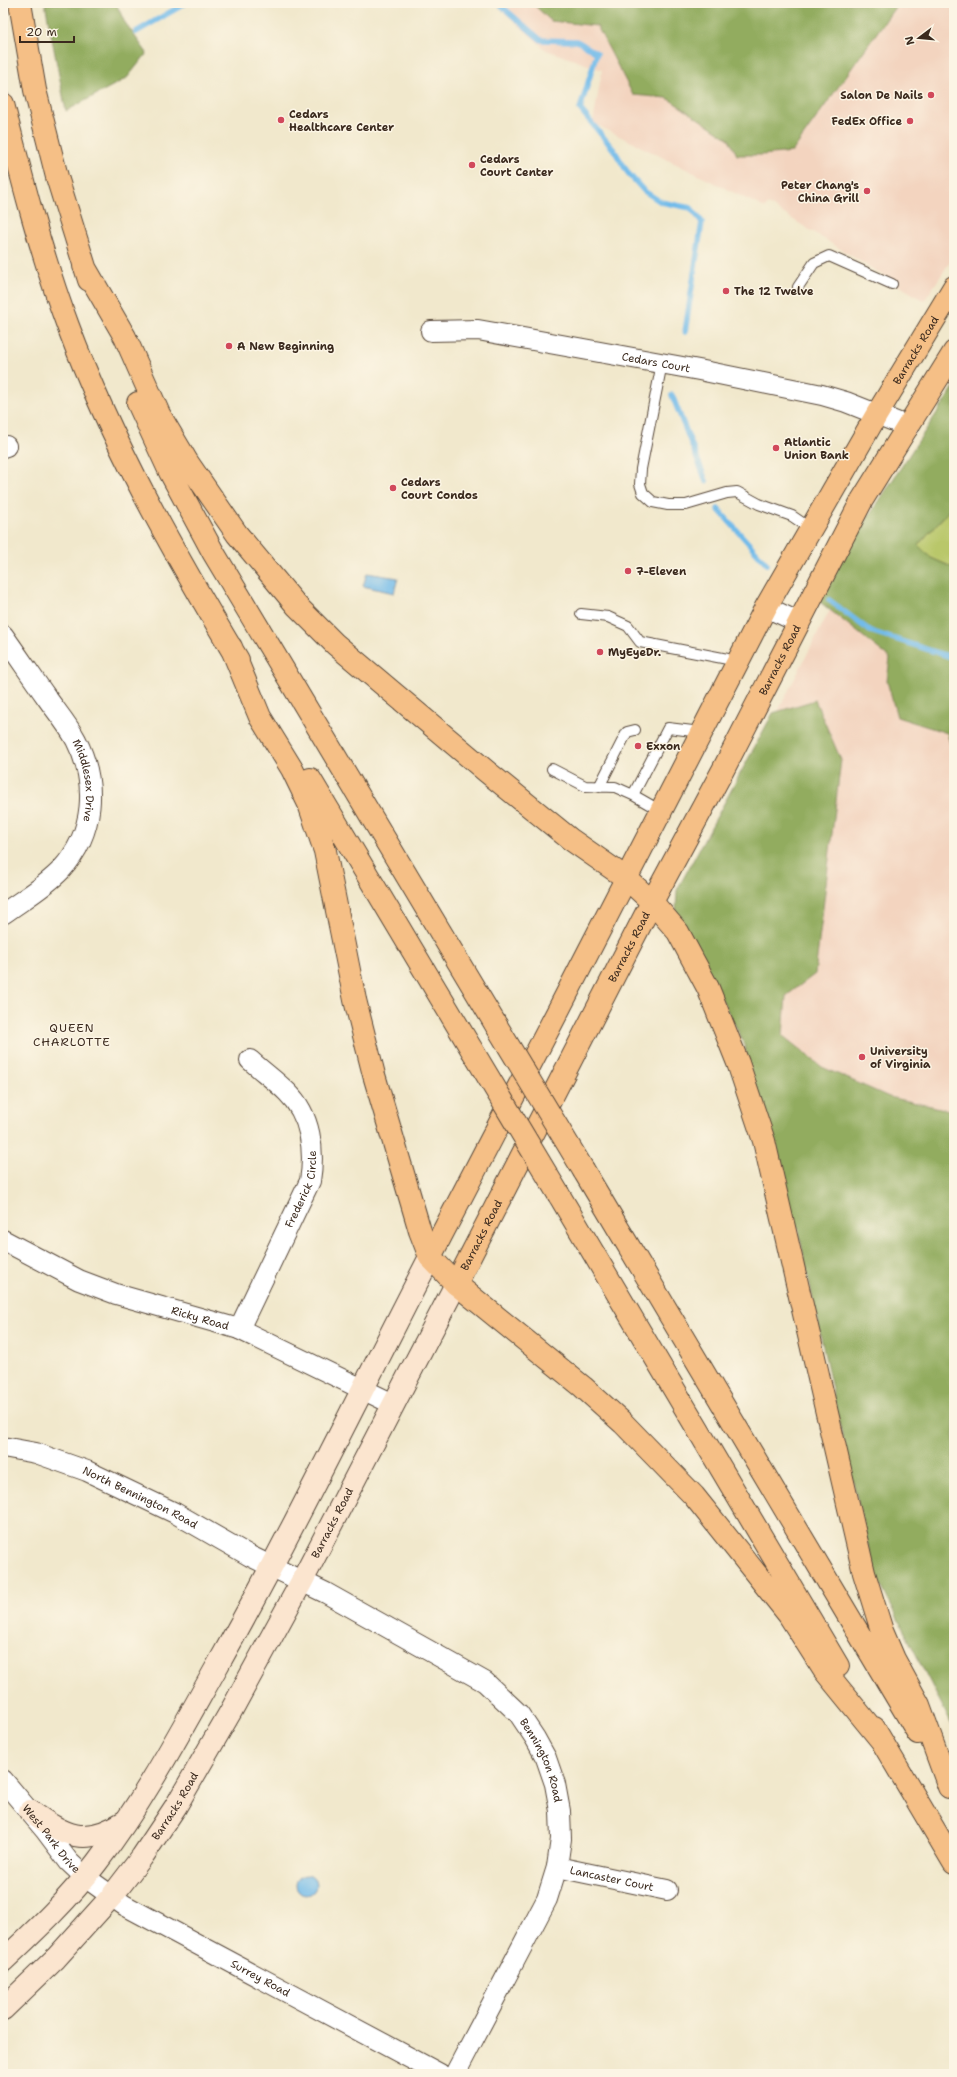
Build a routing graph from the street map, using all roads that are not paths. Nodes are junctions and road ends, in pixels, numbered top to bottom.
1 (20, 3) edge
2 (3, 104) edge
3 (84, 266) junction
4 (892, 284) dead end
5 (798, 287) dead end
6 (954, 287) edge
7 (432, 332) dead end
8 (954, 352) edge
9 (662, 363) junction
10 (877, 414) junction
11 (909, 427) junction
12 (811, 529) junction
13 (766, 606) junction
14 (581, 614) dead end
15 (798, 622) junction
16 (3, 635) edge
17 (231, 647) junction
18 (738, 660) junction
19 (635, 730) dead end
20 (701, 732) junction
21 (552, 769) dead end
22 (599, 786) junction
23 (633, 795) junction
24 (661, 811) junction
25 (626, 878) junction
26 (652, 902) junction
27 (3, 914) edge
28 (250, 1060) dead end
29 (3, 1240) edge
30 (430, 1256) junction
31 (456, 1284) junction
32 (239, 1329) junction
33 (361, 1389) junction
34 (393, 1404) junction
35 (3, 1447) edge
36 (271, 1566) junction
37 (302, 1581) junction
38 (881, 1740) junction
39 (3, 1780) edge
40 (952, 1791) edge
41 (30, 1811) junction
42 (127, 1820) junction
43 (954, 1863) edge
44 (557, 1867) junction
45 (85, 1877) junction
46 (667, 1890) dead end
47 (112, 1896) junction
48 (3, 1962) edge
49 (3, 2009) edge
50 (440, 2074) edge
51 (455, 2074) edge

1 - 3 main road
2 - 17 main road
3 - 25 main road
3 - 40 main road, bridge
4 - 5 lane
6 - 10 main road, Barracks Road
7 - 9 street, Cedars Court
8 - 11 main road, Barracks Road
9 - 10 street, Cedars Court
9 - 12 lane
10 - 11 street
10 - 12 main road, Barracks Road
11 - 15 main road, Barracks Road
12 - 13 main road, Barracks Road
13 - 15 street
13 - 18 main road, Barracks Road
14 - 18 lane
15 - 26 main road, Barracks Road
16 - 27 street, Middlesex Drive
17 - 30 main road
17 - 38 main road, bridge
18 - 20 main road, Barracks Road
19 - 22 lane
20 - 23 lane
20 - 24 main road, Barracks Road
21 - 22 lane
22 - 23 lane
23 - 24 lane
24 - 25 main road, Barracks Road
25 - 26 main road
25 - 30 main road, Barracks Road
26 - 31 main road, Barracks Road
26 - 40 main road
28 - 32 street, Frederick Circle
29 - 32 street, Ricky Road
30 - 31 main road
30 - 33 main road, Barracks Road
31 - 34 main road, Barracks Road
31 - 38 main road
32 - 33 street, Ricky Road
33 - 34 street, Ricky Road
33 - 36 main road, Barracks Road
34 - 37 main road, Barracks Road
35 - 36 street, North Bennington Road
36 - 37 street, Bennington Road
36 - 42 main road, Barracks Road
37 - 44 street, Bennington Road
37 - 47 main road, Barracks Road
38 - 43 main road
39 - 41 street, West Park Drive
41 - 42 main road
41 - 45 street, West Park Drive
42 - 45 main road, Barracks Road
44 - 46 street, Lancaster Court
44 - 51 street, Bennington Road
45 - 47 street, Surrey Road
45 - 48 main road, Barracks Road
47 - 49 main road, Barracks Road
47 - 50 street, Surrey Road

